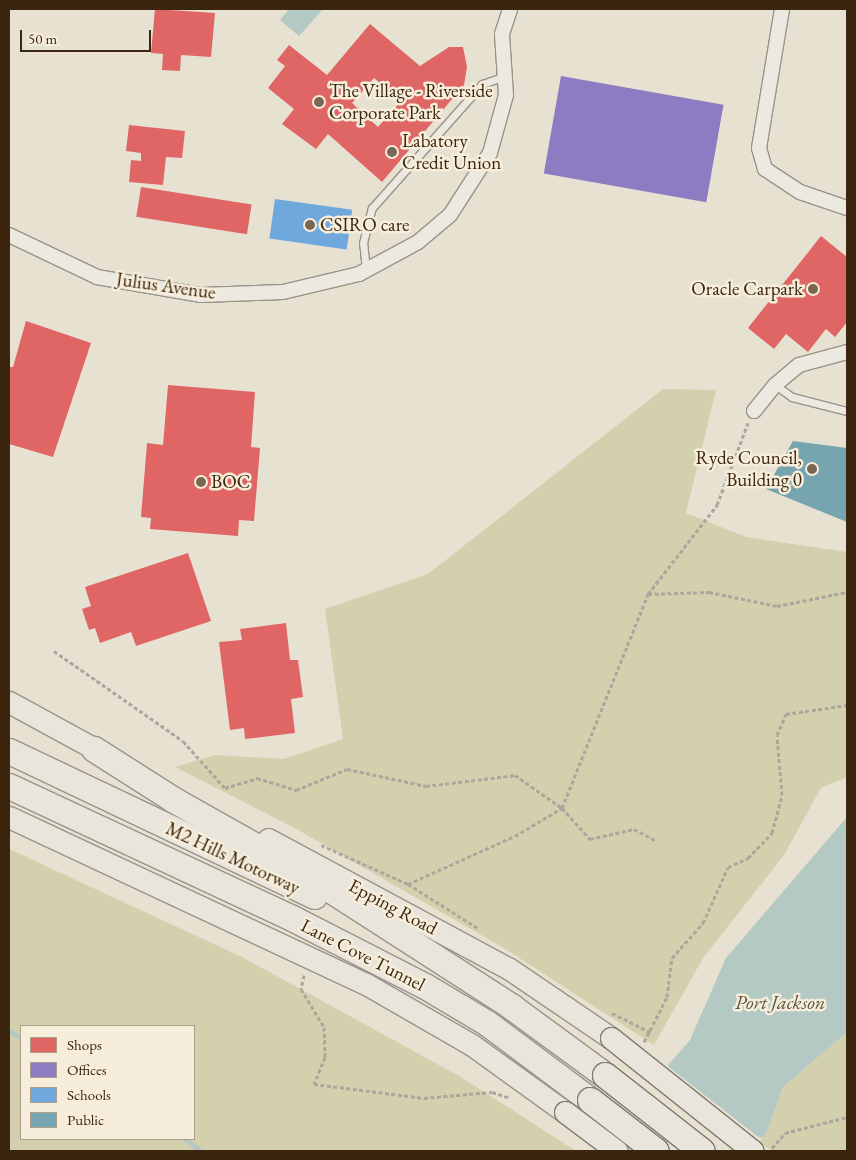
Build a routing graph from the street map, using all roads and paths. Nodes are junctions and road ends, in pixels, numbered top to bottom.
1 (782, 9) edge
2 (505, 10) edge
3 (505, 76) junction
4 (847, 208) edge
5 (9, 236) edge
6 (366, 271) junction
7 (847, 352) edge
8 (775, 385) junction
9 (847, 410) edge
10 (754, 411) joint
11 (847, 592) edge
12 (648, 594) junction
13 (54, 650) dead end
14 (9, 702) edge
15 (847, 705) edge
16 (94, 749) junction
17 (9, 751) edge
18 (9, 782) edge
19 (9, 786) edge
20 (44, 802) junction
21 (562, 808) junction
22 (9, 817) edge
23 (657, 841) dead end
24 (315, 844) dead end
25 (454, 969) junction
26 (305, 972) dead end
27 (615, 1015) dead end
28 (518, 1100) dead end
29 (847, 1116) edge
30 (762, 1150) edge
31 (617, 1151) edge
32 (656, 1151) edge
33 (702, 1151) edge

1 - 4 street
2 - 3 street, Julius Avenue
3 - 6 lane
3 - 6 street, Julius Avenue
5 - 6 street, Julius Avenue
7 - 8 street
8 - 9 lane
8 - 10 street
10 - 12 path
11 - 12 path
12 - 21 path
13 - 21 path
14 - 16 main road, Epping Road
15 - 27 path
16 - 25 highway
16 - 30 main road, Epping Road, bridge
17 - 25 highway, M2 Hills Motorway
18 - 20 highway
19 - 20 highway
20 - 32 highway, Lane Cove Tunnel, bridge
21 - 23 path
21 - 24 path
22 - 31 main road, bridge
25 - 33 highway, Lane Cove Tunnel, bridge
26 - 28 path
29 - 30 path

